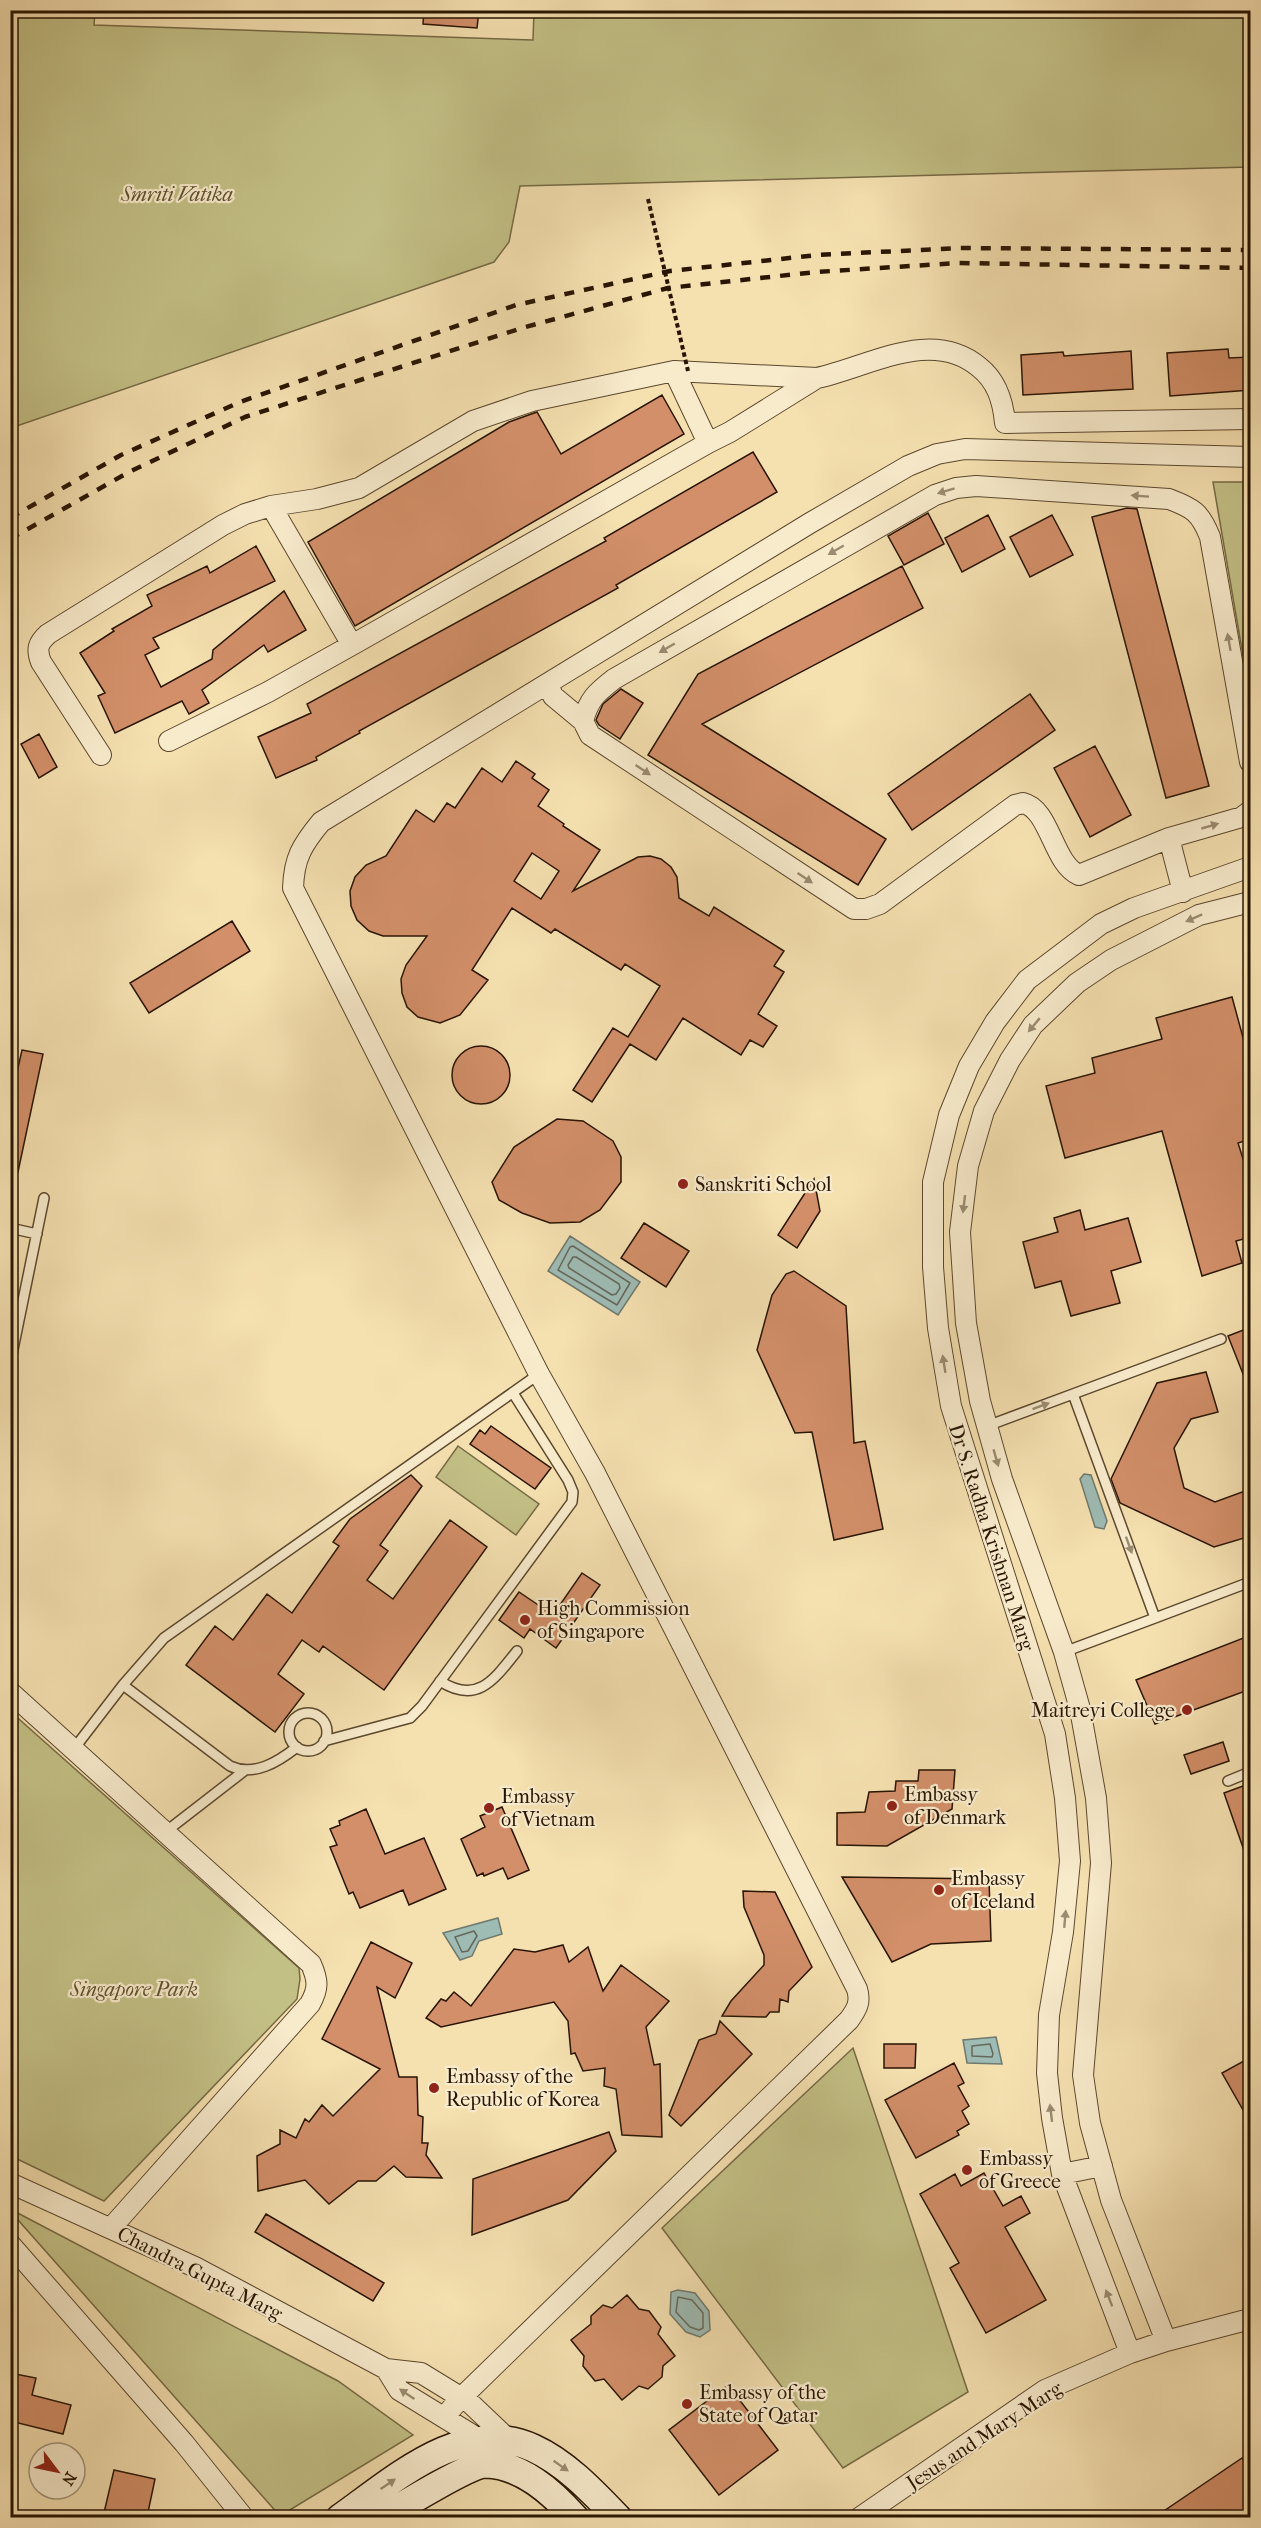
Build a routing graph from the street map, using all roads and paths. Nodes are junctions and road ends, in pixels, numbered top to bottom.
1 (648, 199) dead end
2 (681, 371) junction
3 (817, 378) junction
4 (1251, 419) edge
5 (1005, 423) junction
6 (708, 442) junction
7 (1002, 450) junction
8 (1251, 457) edge
9 (271, 506) junction
10 (352, 645) junction
11 (548, 684) junction
12 (583, 721) junction
13 (170, 741) dead end
14 (101, 755) dead end
15 (1251, 762) edge
16 (1251, 811) edge
17 (1169, 838) junction
18 (1251, 867) edge
19 (1183, 892) junction
20 (1251, 902) edge
21 (950, 1115) junction
22 (979, 1127) junction
23 (44, 1198) dead end
24 (10, 1228) edge
25 (37, 1234) junction
26 (1221, 1339) dead end
27 (10, 1364) edge
28 (539, 1374) junction
29 (513, 1393) junction
30 (1073, 1394) junction
31 (980, 1401) junction
32 (951, 1406) junction
33 (987, 1426) junction
34 (1251, 1582) edge
35 (1155, 1618) junction
36 (517, 1652) dead end
37 (1064, 1652) junction
38 (440, 1681) junction
39 (123, 1685) junction
40 (10, 1692) edge
41 (324, 1741) junction
42 (297, 1747) junction
43 (73, 1750) junction
44 (244, 1771) junction
45 (1251, 1772) edge
46 (1228, 1781) dead end
47 (164, 1833) junction
48 (1102, 2166) junction
49 (1062, 2174) junction
50 (10, 2183) edge
51 (111, 2228) junction
52 (10, 2244) edge
53 (1251, 2319) edge
54 (1166, 2340) junction
55 (1130, 2353) junction
56 (386, 2369) junction
57 (461, 2398) junction
58 (444, 2417) junction
59 (509, 2440) junction
60 (497, 2462) junction
61 (244, 2517) edge
62 (340, 2517) edge
63 (383, 2517) edge
64 (575, 2517) edge
65 (618, 2517) edge
66 (859, 2517) edge

1 - 2 path, bridge
2 - 3 street
2 - 6 street
2 - 9 street
3 - 5 street
3 - 6 street
4 - 5 street
5 - 7 street
6 - 10 street
7 - 8 street
7 - 11 street
9 - 10 street
9 - 14 street
10 - 13 street
11 - 12 street
11 - 28 street
15 -> 12 street
12 -> 17 street
17 -> 16 street
17 - 19 street
18 - 19 street, Dr S. Radha Krishnan Marg
19 - 21 street, Dr S. Radha Krishnan Marg
20 -> 22 street, Dr S. Radha Krishnan Marg
21 - 22 street
32 -> 21 street, Dr S. Radha Krishnan Marg
22 -> 31 street, Dr S. Radha Krishnan Marg
23 - 25 lane
24 - 25 lane
25 - 27 lane
26 - 30 lane
28 - 29 lane
28 - 57 street
29 - 38 lane
29 - 39 lane
33 -> 30 lane
30 -> 35 lane
31 - 32 street
31 - 33 street, Dr S. Radha Krishnan Marg
49 -> 32 street, Dr S. Radha Krishnan Marg
33 -> 37 street, Dr S. Radha Krishnan Marg
34 - 35 lane
35 - 37 lane
36 - 38 lane
37 - 48 street, Dr S. Radha Krishnan Marg
38 - 41 lane
39 - 43 lane
39 - 44 lane
40 - 43 street
41 - 42 lane
41 - 42 lane
42 - 44 lane
43 - 47 street
44 - 47 lane
45 - 46 lane
47 - 51 street
48 - 49 street
48 - 54 street, Dr S. Radha Krishnan Marg
55 -> 49 street, Dr S. Radha Krishnan Marg
50 - 51 street, Chandra Gupta Marg
51 - 56 street, Chandra Gupta Marg
52 - 61 street
53 - 54 street, Jesus and Mary Marg
54 - 55 street, Jesus and Mary Marg
55 - 66 street, Jesus and Mary Marg
56 - 57 street
58 -> 56 street
57 - 58 street
57 - 59 street
58 - 60 street
59 - 60 main road
59 - 60 street
59 -> 65 main road
62 -> 60 main road
60 - 63 main road
60 - 64 main road

